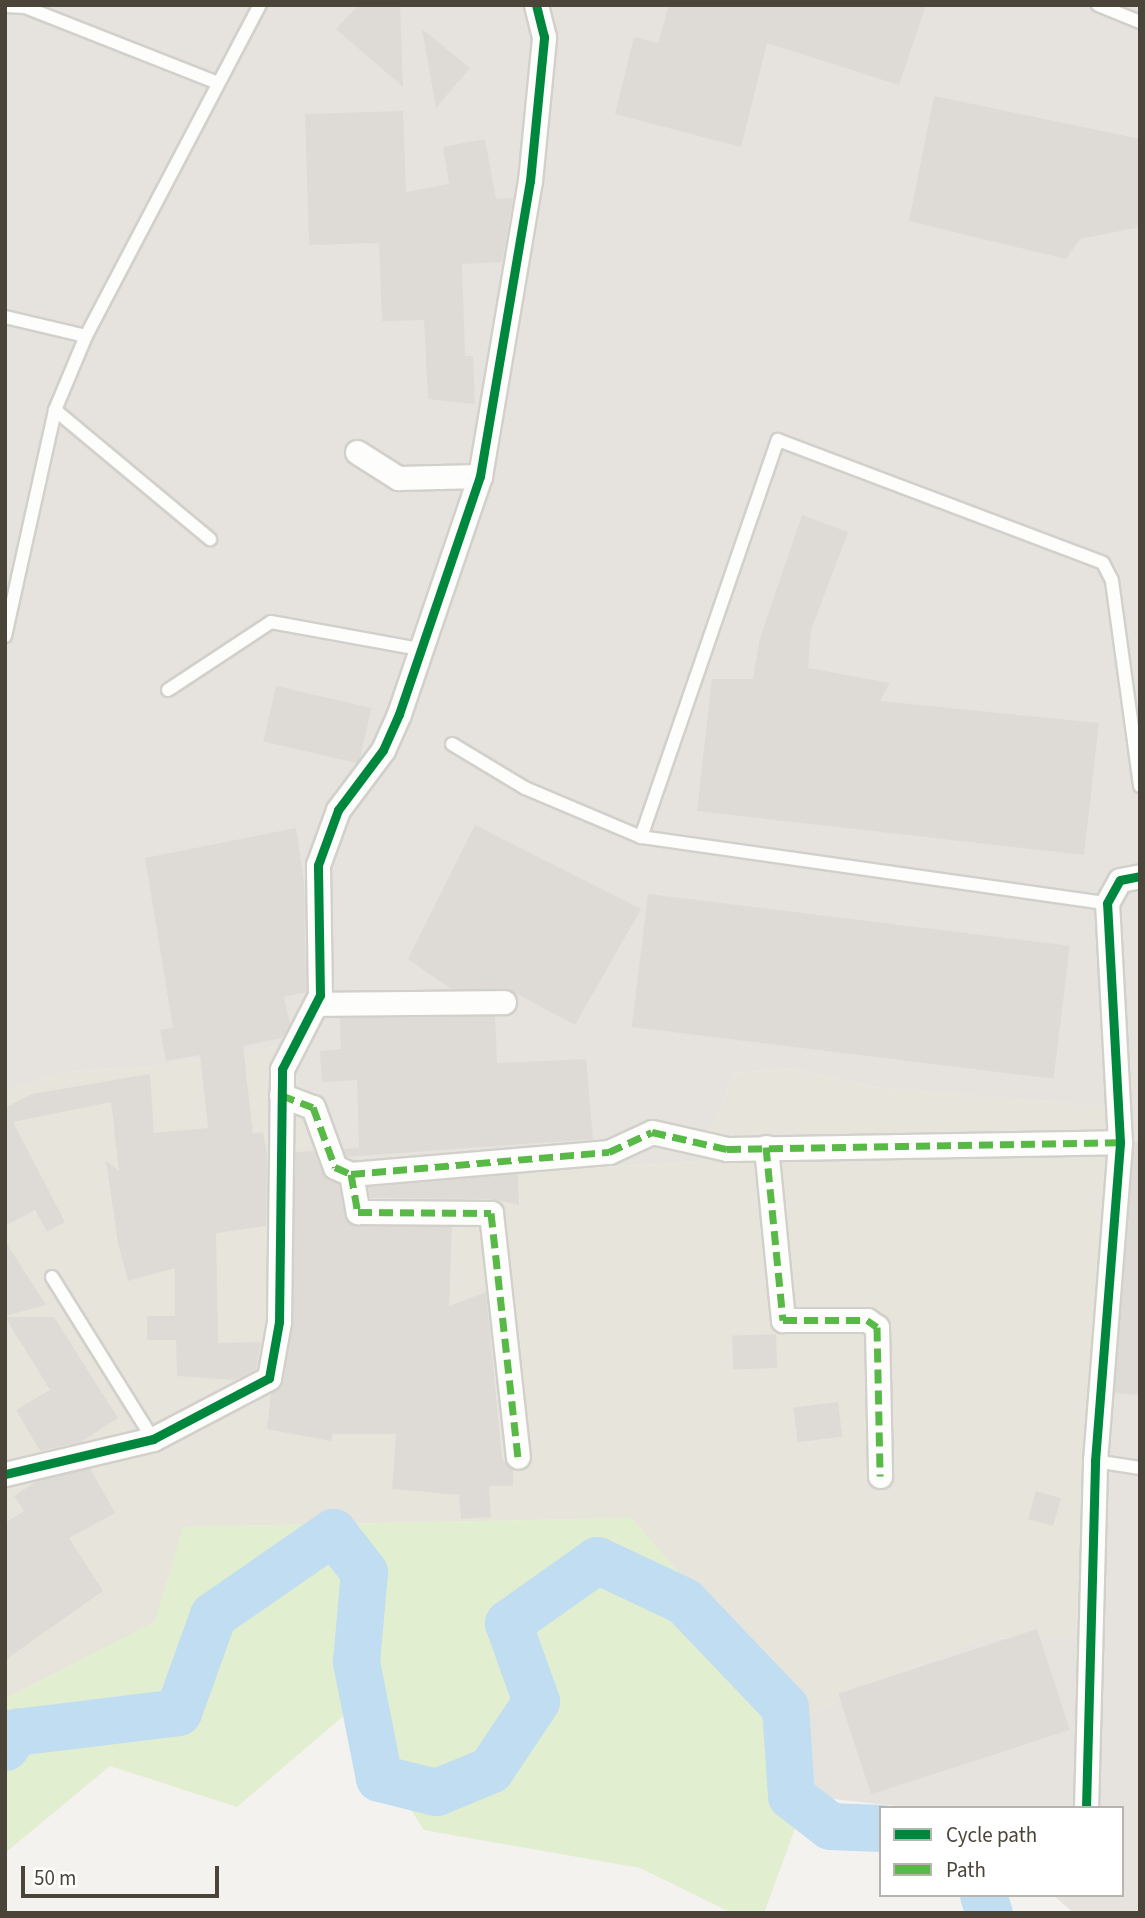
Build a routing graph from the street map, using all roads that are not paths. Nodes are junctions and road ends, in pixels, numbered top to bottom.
1 (260, 5) edge
2 (536, 5) edge
3 (1098, 5) edge
4 (5, 6) edge
5 (1140, 22) edge
6 (218, 83) junction
7 (5, 317) edge
8 (86, 336) junction
9 (55, 410) junction
10 (357, 452) dead end
11 (480, 476) junction
12 (210, 539) dead end
13 (8, 610) edge
14 (5, 636) edge
15 (425, 650) junction
16 (168, 690) dead end
17 (452, 744) dead end
18 (1140, 786) edge
19 (641, 837) junction
20 (1140, 876) edge
21 (1107, 903) junction
22 (504, 1002) dead end
23 (318, 1004) junction
24 (281, 1096) junction
25 (1120, 1142) junction
26 (766, 1147) junction
27 (351, 1174) junction
28 (52, 1277) dead end
29 (153, 1439) junction
30 (518, 1457) dead end
31 (1095, 1461) junction
32 (1140, 1468) edge
33 (5, 1474) edge
34 (880, 1476) dead end
35 (1086, 1806) edge

1 - 6 lane
2 - 11 street
3 - 5 lane
4 - 6 lane
6 - 8 lane
7 - 8 lane
8 - 9 lane
9 - 12 lane
9 - 13 lane
10 - 11 street
11 - 15 street
13 - 14 lane
15 - 16 lane
15 - 23 street
17 - 19 lane
18 - 19 lane
19 - 21 lane
20 - 21 street
21 - 25 street
22 - 23 street
23 - 24 street
24 - 27 street
24 - 29 street
25 - 26 street
25 - 31 street
26 - 27 street
26 - 34 street
27 - 30 street
28 - 29 lane
29 - 33 street
31 - 32 lane
31 - 35 street

